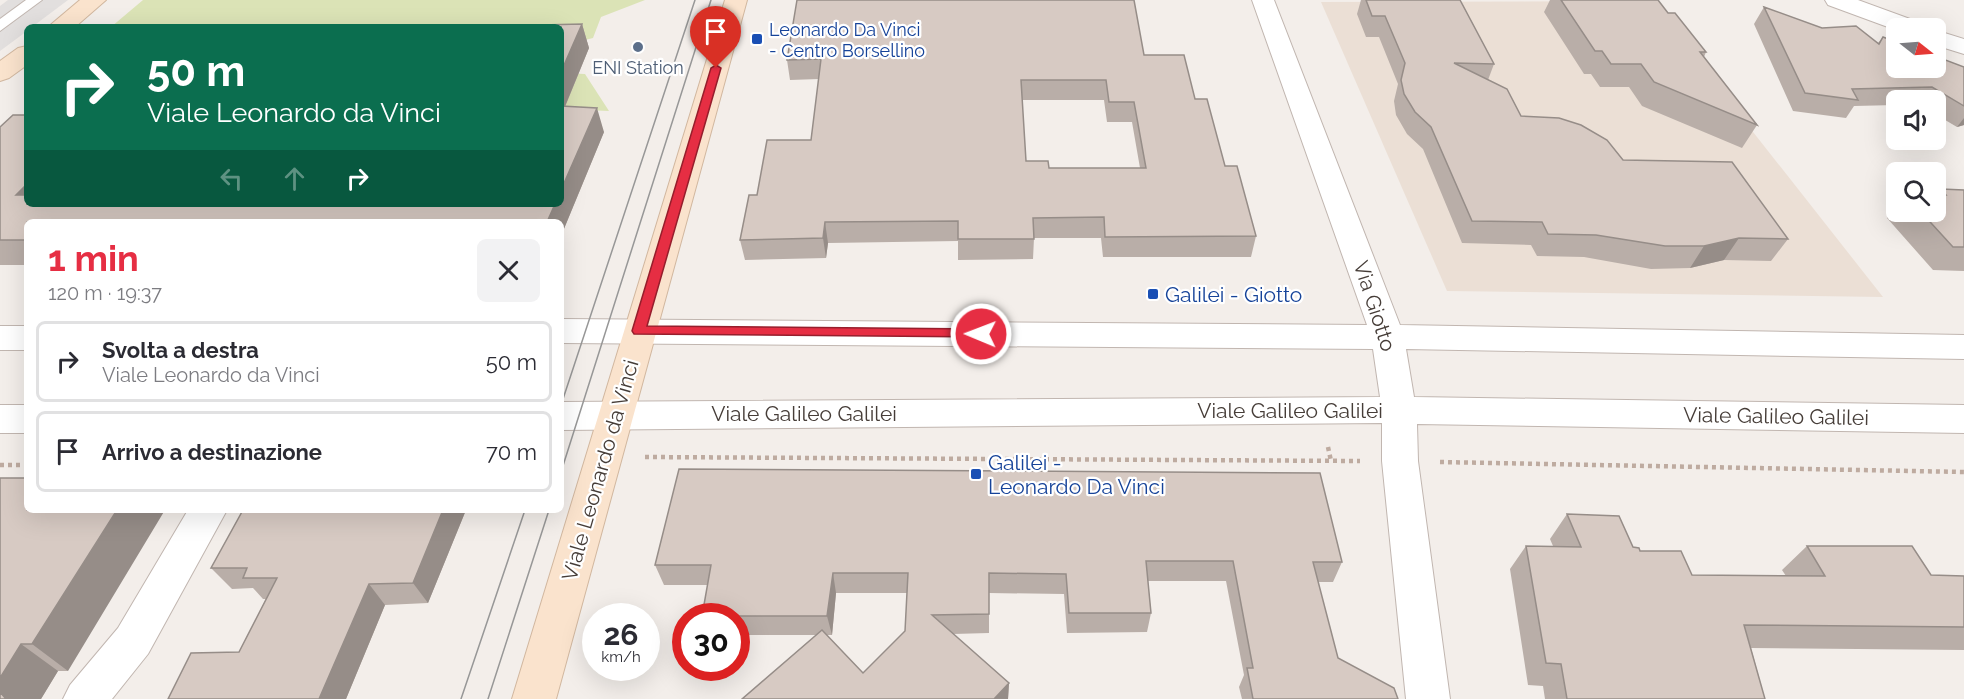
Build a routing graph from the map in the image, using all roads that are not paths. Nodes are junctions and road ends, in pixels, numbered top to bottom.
1 (35, 0) edge
2 (95, 0) edge
3 (736, 0) edge
4 (1263, 0) edge
5 (1836, 0) edge
6 (1886, 18) edge
7 (64, 24) edge
8 (0, 26) edge
9 (1946, 41) edge
10 (1964, 47) edge
11 (24, 54) edge
12 (1, 72) edge
13 (564, 331) edge
14 (639, 331) junction
15 (1388, 337) junction
16 (24, 338) edge
17 (0, 339) edge
18 (1964, 347) edge
19 (1399, 410) junction
20 (616, 415) junction
21 (564, 416) edge
22 (0, 419) edge
23 (24, 419) edge
24 (1964, 420) edge
25 (206, 513) edge
26 (86, 699) edge
27 (534, 699) edge
28 (1428, 699) edge

1 - 8 lane
2 - 7 street
3 - 14 street, Viale Leonardo da Vinci
4 - 15 street, Via Giotto
5 - 6 street
9 - 10 street
11 - 12 street
13 - 14 street
14 - 15 street
14 - 20 street, Viale Leonardo da Vinci
15 - 18 street
15 - 19 street, Via Giotto
16 - 17 street
19 - 20 street, Viale Galileo Galilei
19 - 24 street, Viale Galileo Galilei
19 - 28 street, Via Giotto
20 - 21 street, Viale Galileo Galilei
20 - 27 street, Viale Leonardo da Vinci
22 - 23 street
25 - 26 street

